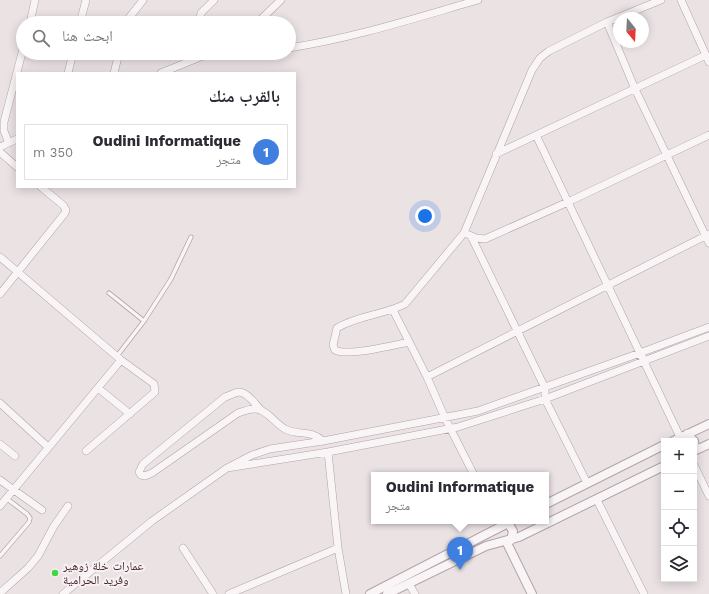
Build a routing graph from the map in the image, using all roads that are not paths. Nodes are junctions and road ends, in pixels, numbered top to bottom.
1 (36, 0) edge
2 (86, 0) edge
3 (144, 0) edge
4 (214, 0) edge
5 (281, 0) edge
6 (478, 0) edge
7 (661, 0) edge
8 (681, 0) edge
9 (459, 3) edge
10 (32, 16) edge
11 (82, 16) edge
12 (132, 16) edge
13 (200, 16) edge
14 (264, 16) edge
15 (607, 22) junction
16 (296, 47) edge
17 (706, 55) junction
18 (20, 60) edge
19 (71, 60) edge
20 (117, 60) edge
21 (192, 60) edge
22 (187, 62) joint
23 (709, 62) edge
24 (17, 72) edge
25 (68, 72) edge
26 (114, 72) edge
27 (163, 72) edge
28 (16, 76) edge
29 (635, 89) junction
30 (536, 135) junction
31 (709, 135) edge
32 (16, 140) edge
33 (9, 143) junction
34 (0, 147) edge
35 (0, 152) edge
36 (496, 154) junction
37 (667, 155) junction
38 (16, 166) edge
39 (42, 188) edge
40 (568, 202) junction
41 (467, 235) junction
42 (191, 237) dead end
43 (708, 238) edge
44 (0, 258) edge
45 (18, 272) junction
46 (608, 285) junction
47 (0, 294) edge
48 (109, 294) dead end
49 (393, 310) junction
50 (144, 320) junction
51 (709, 327) edge
52 (518, 332) junction
53 (709, 336) edge
54 (409, 342) junction
55 (640, 353) junction
56 (119, 358) junction
57 (644, 361) junction
58 (427, 377) junction
59 (98, 388) junction
60 (545, 388) junction
61 (545, 399) junction
62 (0, 403) edge
63 (261, 410) junction
64 (130, 414) junction
65 (445, 418) junction
66 (709, 424) edge
67 (451, 428) junction
68 (679, 438) edge
69 (323, 441) junction
70 (0, 444) edge
71 (709, 444) edge
72 (661, 446) edge
73 (48, 447) junction
74 (697, 449) edge
75 (86, 452) dead end
76 (328, 452) junction
77 (14, 456) dead end
78 (227, 468) junction
79 (661, 468) edge
80 (697, 471) edge
81 (473, 472) edge
82 (0, 480) edge
83 (587, 483) junction
84 (14, 489) junction
85 (709, 496) edge
86 (6, 498) junction
87 (597, 500) junction
88 (549, 502) edge
89 (0, 506) edge
90 (68, 506) dead end
91 (42, 510) dead end
92 (549, 522) edge
93 (503, 524) edge
94 (544, 524) edge
95 (506, 541) junction
96 (183, 548) dead end
97 (338, 548) junction
98 (0, 556) edge
99 (409, 584) junction
100 (0, 593) edge
101 (63, 594) edge
102 (214, 594) edge
103 (229, 594) edge
104 (346, 594) edge
105 (370, 594) edge
106 (387, 594) edge
107 (415, 594) edge
108 (532, 594) edge
109 (644, 594) edge

1 - 10 street
2 - 11 street
3 - 12 street
4 - 13 street
5 - 14 street
6 - 9 street
7 - 15 street
8 - 17 street
9 - 16 street
15 - 29 street
15 - 36 street
17 - 23 street
17 - 29 street
18 - 24 street
19 - 25 street
20 - 26 street
21 - 22 street
22 - 27 street
28 - 33 street
29 - 30 street
29 - 37 street
30 - 36 street
30 - 40 street
31 - 37 street
32 - 33 street
33 - 34 street
35 - 38 street
36 - 41 street
37 - 40 street
37 - 43 street
39 - 45 street
40 - 41 street
40 - 46 street
41 - 49 street
41 - 52 street
42 - 50 lane
43 - 46 street
44 - 45 street
45 - 47 street
45 - 56 street
46 - 52 street
46 - 55 street
48 - 50 lane
49 - 54 street
49 - 54 street
50 - 56 lane
51 - 55 street
52 - 58 street
52 - 60 street
53 - 57 street
54 - 58 street
55 - 57 street
55 - 60 street
56 - 59 street
56 - 64 street
57 - 61 street
57 - 68 street
58 - 65 street
59 - 64 street
59 - 73 street
60 - 61 street
60 - 65 street
61 - 67 street
61 - 83 street
62 - 73 street
63 - 63 street
63 - 69 street
64 - 75 street
65 - 67 street
65 - 69 street
66 - 68 street
67 - 76 street
67 - 81 street
69 - 78 street
70 - 77 street
71 - 74 street
72 - 83 street
73 - 84 street
76 - 78 street
76 - 97 street
78 - 101 street
79 - 87 street
80 - 85 street
82 - 84 street
83 - 88 street
84 - 86 street
84 - 91 street
86 - 89 street
86 - 98 lane
87 - 92 street
87 - 109 street
90 - 100 street
93 - 95 street
93 - 95 street
93 - 105 street
94 - 95 street
95 - 99 street
95 - 108 street
96 - 102 street
97 - 103 street
97 - 104 street
99 - 106 street
99 - 107 street

